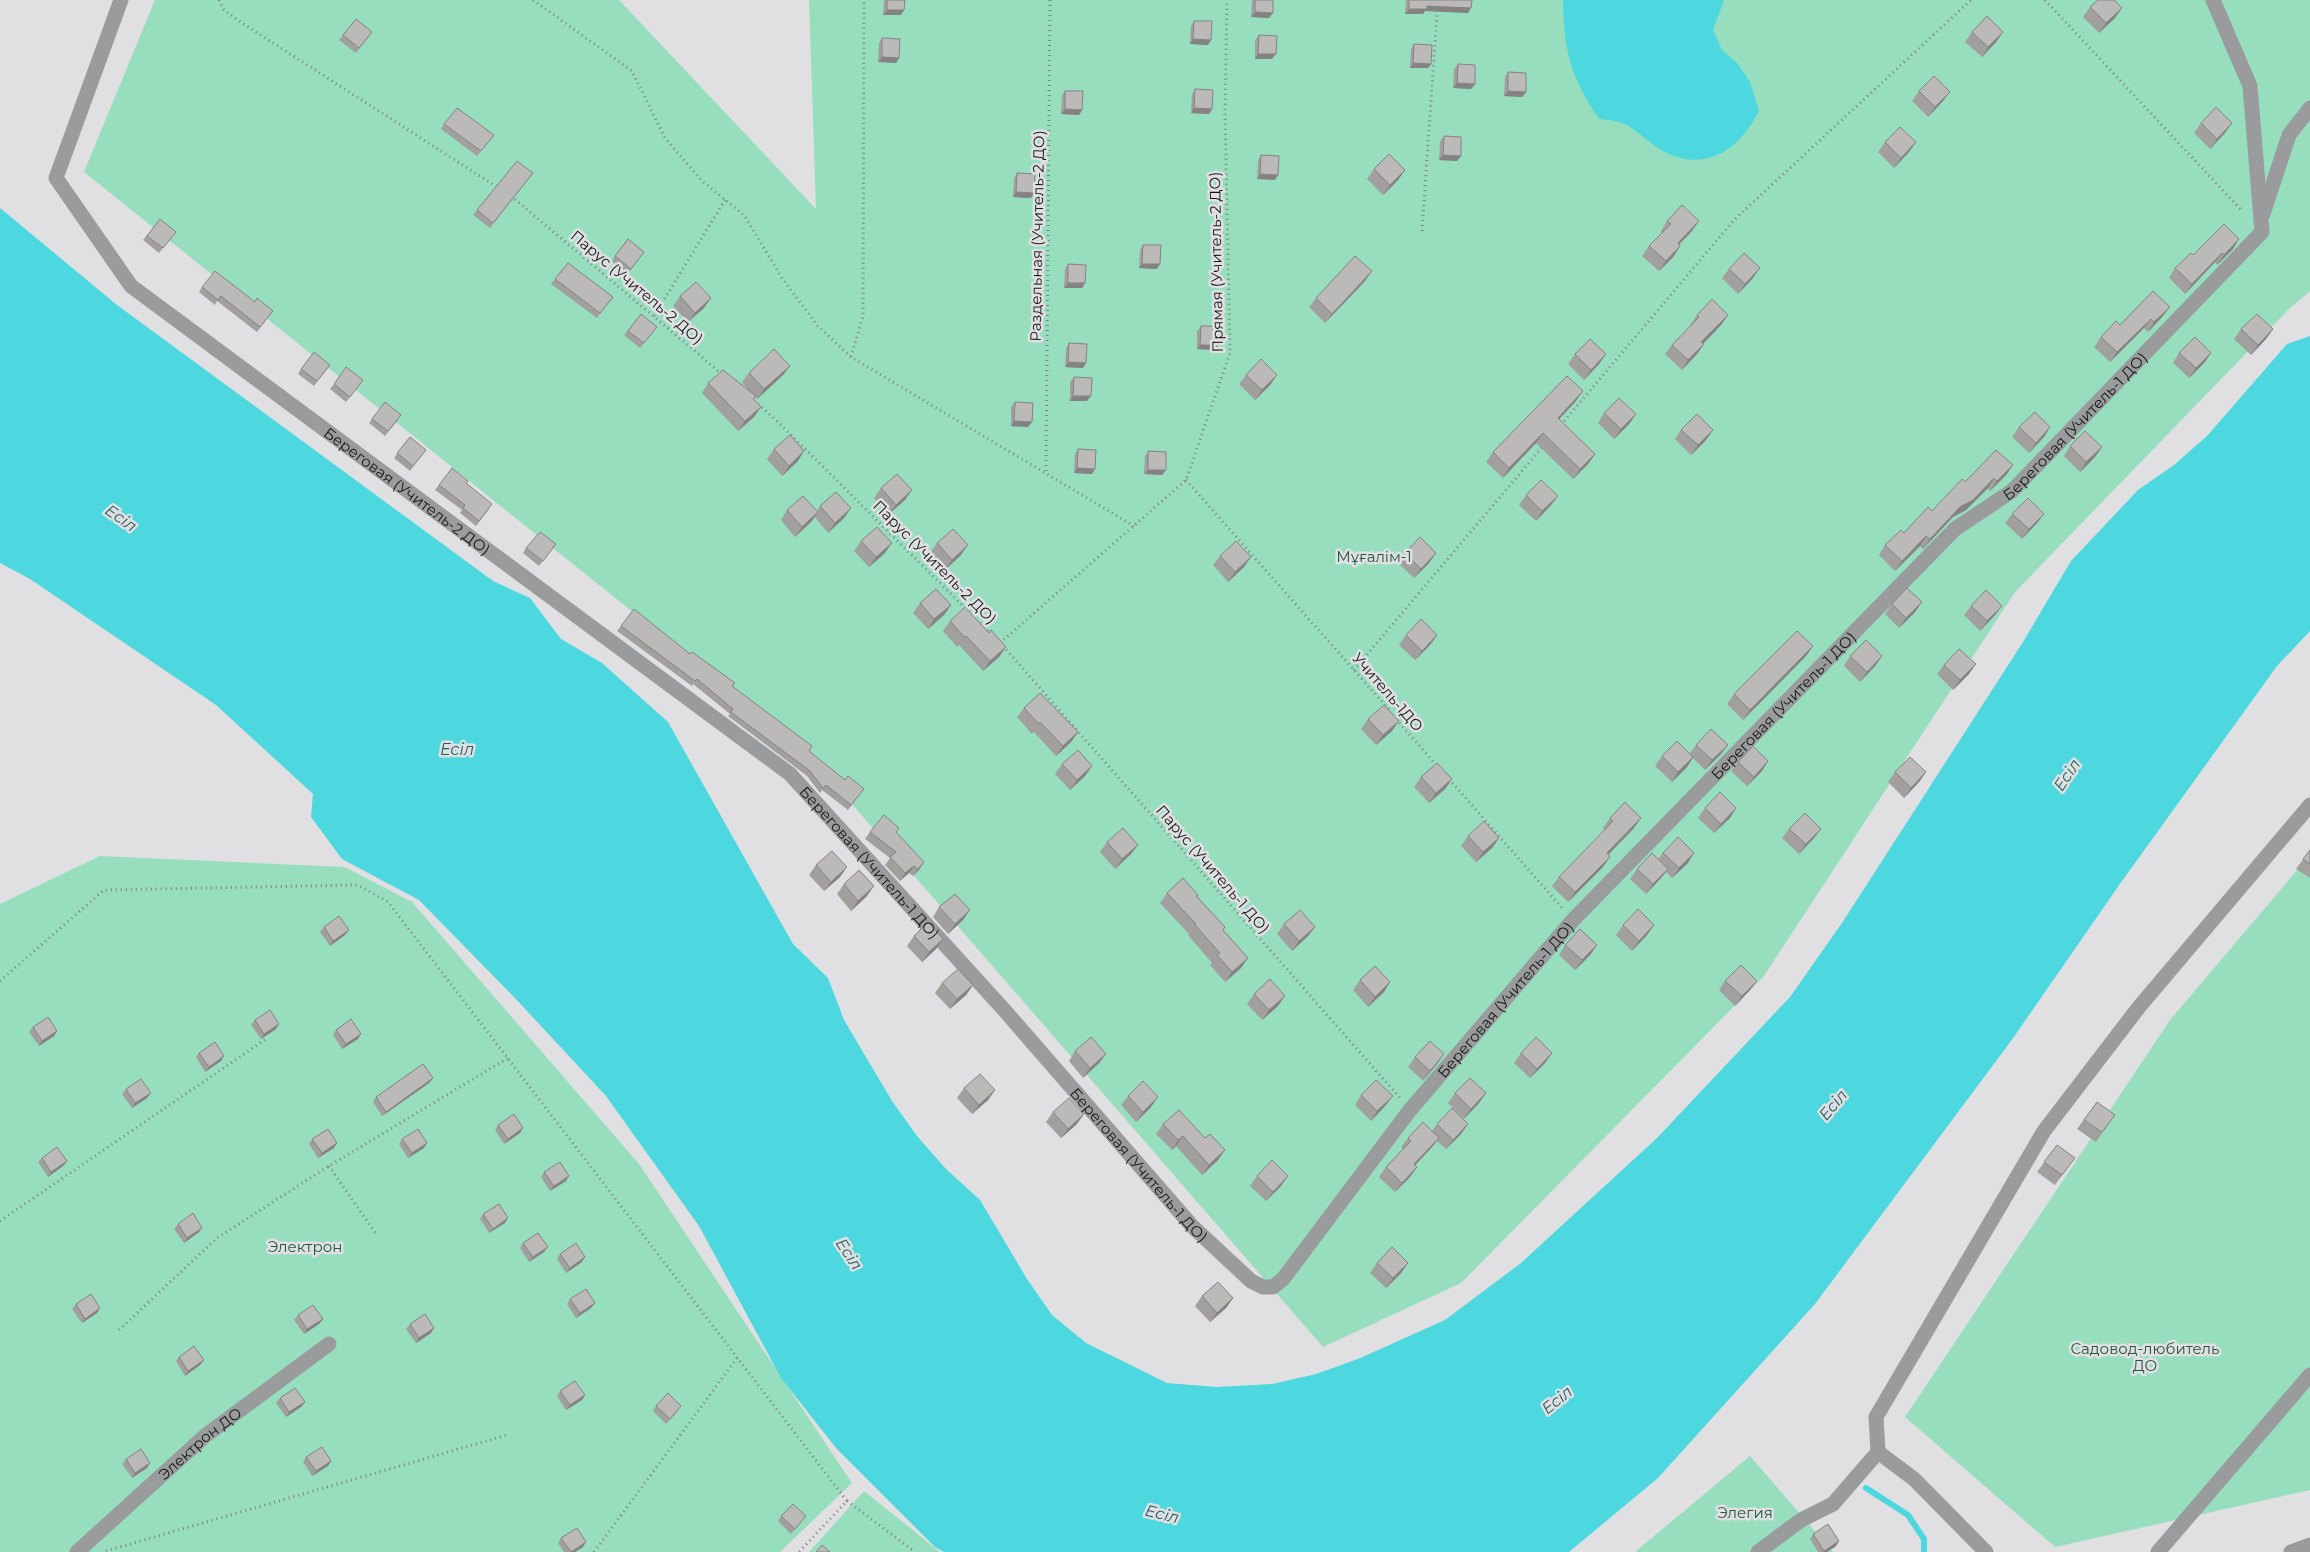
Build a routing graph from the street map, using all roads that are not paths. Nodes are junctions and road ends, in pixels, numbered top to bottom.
1 (121, 0) edge
2 (2213, 0) edge
3 (2310, 108) edge
4 (2261, 226) junction
5 (790, 774) joint
6 (2310, 805) edge
7 (329, 1344) dead end
8 (2310, 1375) edge
9 (1878, 1452) junction
10 (2310, 1545) edge
11 (77, 1552) edge
12 (1758, 1552) edge
13 (1986, 1552) edge
14 (2158, 1552) edge
15 (2291, 1552) edge

1 - 5 street, Береговая (Учитель-2 ДО)
2 - 4 street
3 - 4 street
4 - 5 street, Береговая (Учитель-1 ДО)
6 - 9 street
7 - 11 street, Электрон ДО
8 - 14 street
9 - 12 street
9 - 13 street
10 - 15 street

